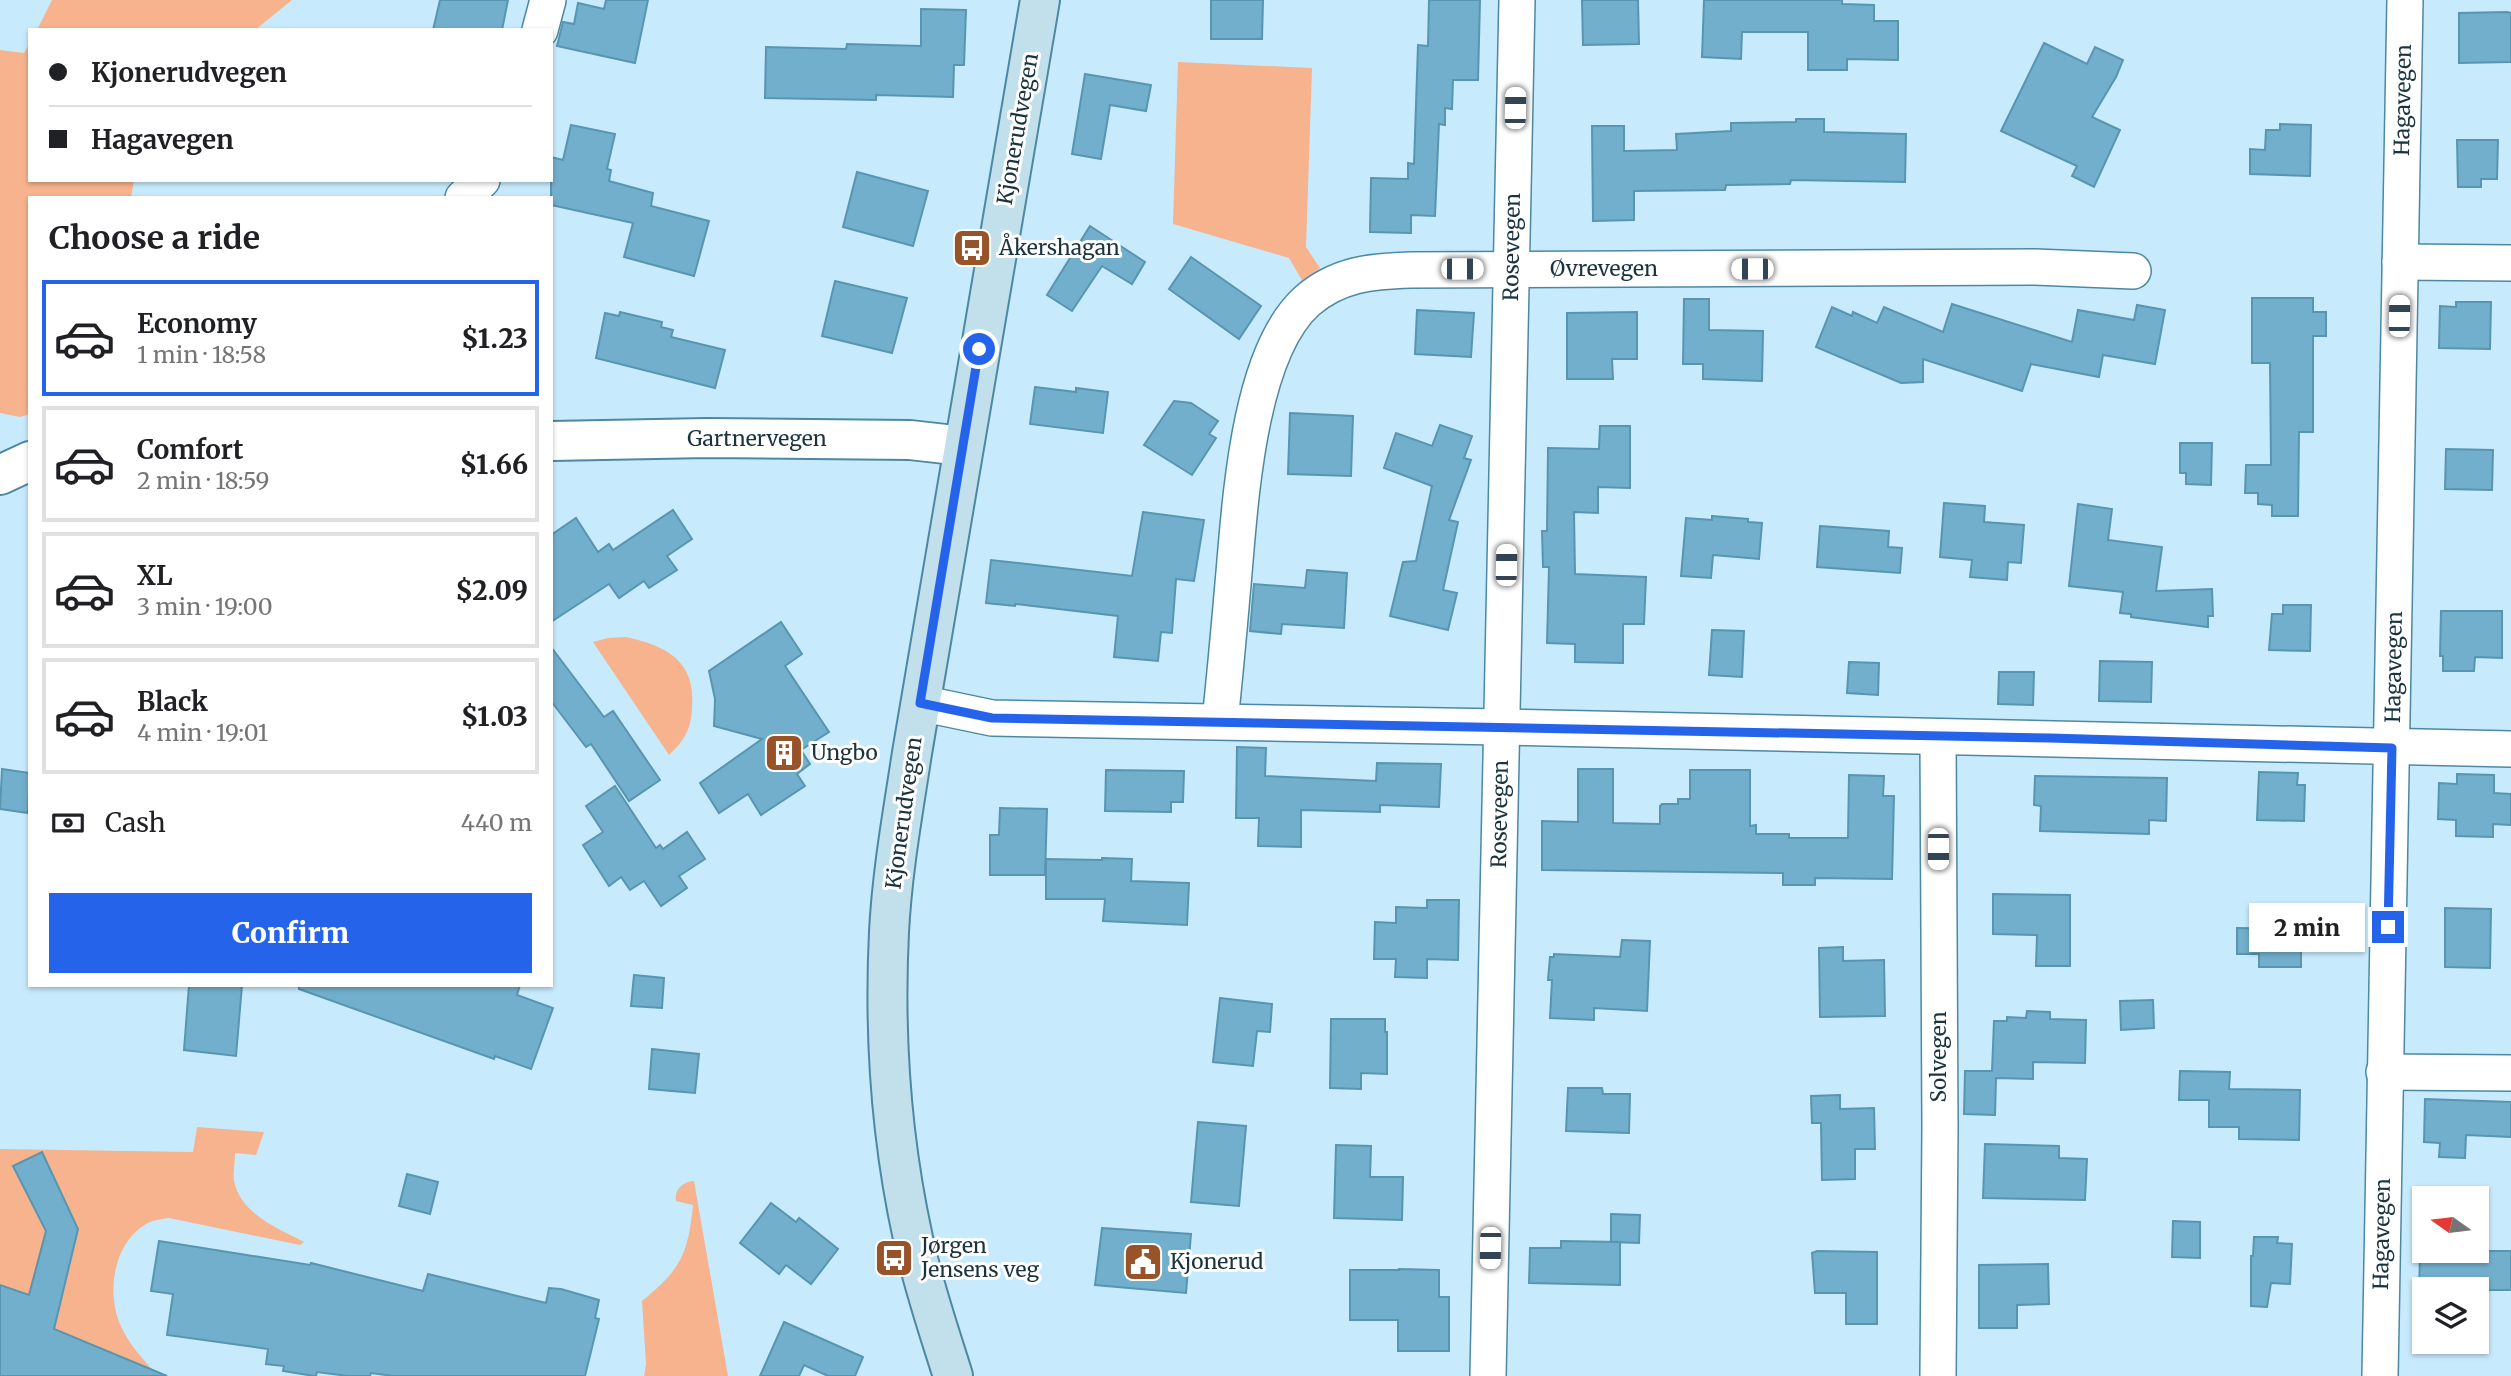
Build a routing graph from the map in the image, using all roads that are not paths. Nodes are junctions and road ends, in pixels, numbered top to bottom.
1 (548, 0) edge
2 (1040, 0) edge
3 (1517, 0) edge
4 (2405, 0) edge
5 (541, 28) edge
6 (480, 182) edge
7 (465, 196) edge
8 (2400, 262) junction
9 (2511, 263) edge
10 (1512, 269) junction
11 (2133, 271) dead end
12 (553, 441) edge
13 (963, 446) junction
14 (28, 462) edge
15 (0, 475) edge
16 (920, 703) junction
17 (1220, 721) junction
18 (1502, 727) junction
19 (1938, 737) junction
20 (2392, 748) junction
21 (2511, 749) edge
22 (2384, 1072) junction
23 (2511, 1073) edge
24 (953, 1376) edge
25 (1488, 1376) edge
26 (1938, 1376) edge
27 (2380, 1376) edge

1 - 5 street
2 - 13 main road, Kjonerudvegen
3 - 10 street, Rosevegen
4 - 8 street, Hagavegen
6 - 7 street
8 - 9 street
8 - 20 street, Hagavegen
10 - 11 street, Øvrevegen
10 - 17 street, Øvrevegen
10 - 18 street, Rosevegen
12 - 13 street, Gartnervegen
13 - 16 main road, Kjonerudvegen
14 - 15 street
16 - 17 street
16 - 24 main road, Kjonerudvegen
17 - 18 street
18 - 19 street
18 - 25 street, Rosevegen
19 - 20 street
19 - 26 street, Solvegen
20 - 21 street
20 - 22 street, Hagavegen
22 - 23 street
22 - 27 street, Hagavegen

